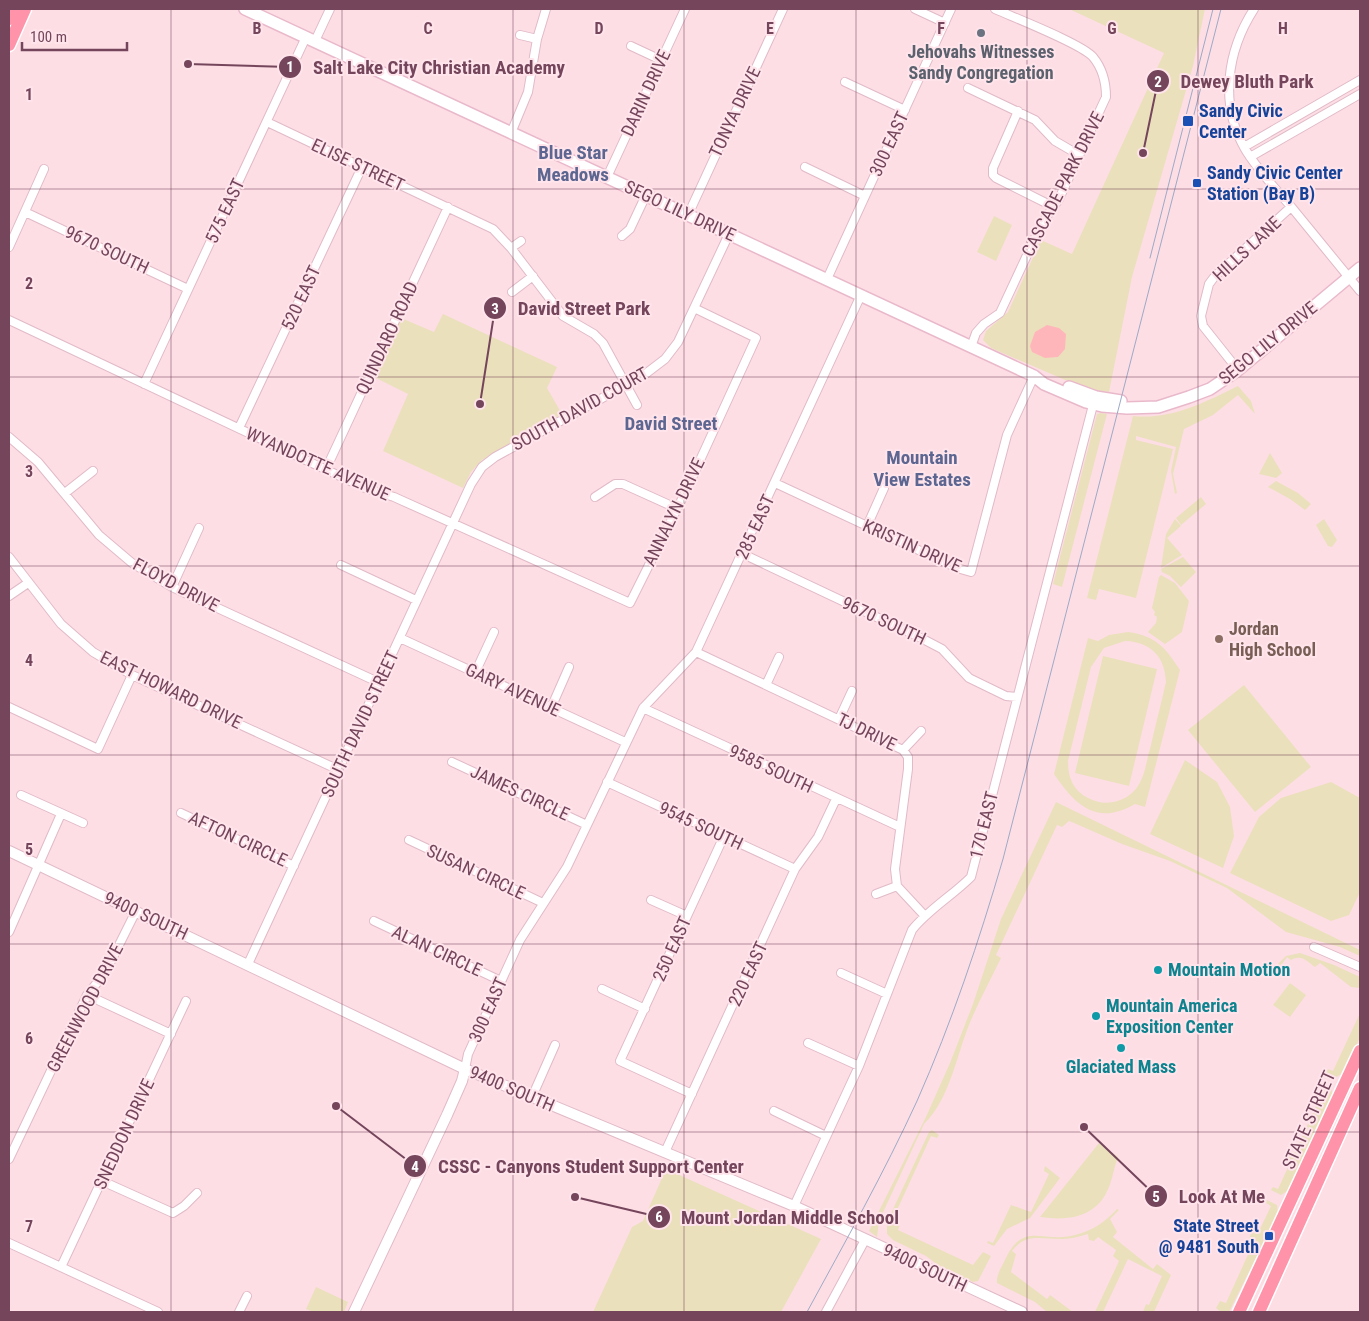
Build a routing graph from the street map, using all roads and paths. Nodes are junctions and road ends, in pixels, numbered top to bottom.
1 (13, 9) edge
2 (25, 9) edge
3 (245, 9) edge
4 (330, 9) edge
5 (546, 9) edge
6 (685, 9) edge
7 (783, 9) edge
8 (915, 9) edge
9 (951, 9) edge
10 (995, 9) edge
11 (1254, 9) edge
12 (9, 19) edge
13 (945, 23) junction
14 (520, 35) dead end
15 (311, 39) junction
16 (537, 39) junction
17 (9, 45) edge
18 (631, 46) dead end
19 (661, 60) junction
20 (1360, 80) edge
21 (845, 82) dead end
22 (968, 88) dead end
23 (1360, 94) edge
24 (905, 110) junction
25 (1018, 111) junction
26 (267, 122) junction
27 (511, 133) junction
28 (1244, 147) junction
29 (1079, 155) junction
30 (1250, 157) junction
31 (362, 167) junction
32 (805, 167) dead end
33 (44, 169) dead end
34 (607, 177) junction
35 (646, 195) junction
36 (865, 196) junction
37 (1054, 206) junction
38 (448, 207) junction
39 (1291, 207) junction
40 (25, 212) junction
41 (688, 215) junction
42 (729, 234) junction
43 (622, 236) dead end
44 (521, 241) dead end
45 (9, 247) edge
46 (511, 248) junction
47 (1360, 268) edge
48 (533, 276) junction
49 (1349, 278) junction
50 (826, 279) junction
51 (188, 289) junction
52 (1360, 291) edge
53 (512, 292) dead end
54 (861, 296) junction
55 (694, 308) junction
56 (9, 320) edge
57 (971, 347) junction
58 (1238, 370) junction
59 (1034, 376) junction
60 (144, 384) junction
61 (626, 384) junction
62 (1167, 403) junction
63 (637, 405) dead end
64 (1093, 405) junction
65 (240, 428) junction
66 (9, 436) edge
67 (326, 469) junction
68 (93, 472) dead end
69 (775, 483) junction
70 (471, 484) joint
71 (884, 488) dead end
72 (66, 493) junction
73 (595, 496) dead end
74 (676, 508) junction
75 (453, 524) junction
76 (867, 526) junction
77 (199, 528) dead end
78 (743, 554) junction
79 (9, 557) edge
80 (341, 565) dead end
81 (28, 583) junction
82 (172, 587) junction
83 (9, 596) edge
84 (416, 600) junction
85 (630, 603) joint
86 (494, 632) dead end
87 (400, 638) junction
88 (696, 652) junction
89 (779, 656) dead end
90 (569, 667) dead end
91 (475, 673) junction
92 (132, 675) junction
93 (380, 683) junction
94 (766, 685) junction
95 (852, 691) dead end
96 (1017, 697) junction
97 (9, 707) edge
98 (551, 708) junction
99 (643, 708) junction
100 (838, 719) junction
101 (921, 731) dead end
102 (625, 742) junction
103 (903, 750) junction
104 (452, 762) dead end
105 (339, 770) junction
106 (607, 782) junction
107 (21, 795) dead end
108 (836, 799) junction
109 (181, 813) dead end
110 (61, 814) junction
111 (83, 823) dead end
112 (587, 825) junction
113 (900, 827) junction
114 (724, 836) junction
115 (409, 840) dead end
116 (9, 851) edge
117 (40, 865) junction
118 (294, 866) junction
119 (794, 869) junction
120 (897, 886) junction
121 (876, 894) dead end
122 (650, 900) dead end
123 (543, 903) junction
124 (136, 911) junction
125 (924, 915) junction
126 (686, 916) junction
127 (374, 921) dead end
128 (9, 932) edge
129 (1314, 947) dead end
130 (248, 964) junction
131 (1360, 967) edge
132 (842, 973) dead end
133 (501, 981) junction
134 (602, 988) dead end
135 (887, 994) junction
136 (87, 995) junction
137 (186, 1000) dead end
138 (645, 1010) junction
139 (170, 1034) junction
140 (808, 1043) dead end
141 (555, 1045) dead end
142 (1360, 1051) edge
143 (859, 1066) junction
144 (465, 1069) junction
145 (1359, 1092) edge
146 (692, 1094) junction
147 (532, 1097) junction
148 (774, 1111) dead end
149 (826, 1136) junction
150 (665, 1152) junction
151 (9, 1159) edge
152 (102, 1181) junction
153 (197, 1193) dead end
154 (794, 1206) junction
155 (865, 1240) junction
156 (9, 1243) edge
157 (61, 1267) junction
158 (247, 1296) dead end
159 (158, 1312) edge
160 (239, 1312) edge
161 (354, 1312) edge
162 (826, 1312) edge
163 (1022, 1312) edge
164 (1239, 1312) edge
165 (1259, 1312) edge

1 - 12 main road
2 - 17 main road
3 - 15 main road, SEGO LILY DRIVE
4 - 15 street, 575 EAST
5 - 16 street
6 - 19 street, DARIN DRIVE
7 - 41 street, TONYA DRIVE
8 - 13 street
9 - 13 street, 300 EAST
10 - 29 street, CASCADE PARK DRIVE
11 - 28 street
13 - 24 street, 300 EAST
14 - 16 street
15 - 26 street, 575 EAST
15 - 27 main road, SEGO LILY DRIVE
16 - 27 street
18 - 19 street
19 - 34 street, DARIN DRIVE
20 - 28 street
21 - 24 street
22 - 25 street
23 - 30 street
24 - 36 street, 300 EAST
25 - 29 street
25 - 37 street
26 - 31 street, ELISE STREET
26 - 51 street, 575 EAST
27 - 34 main road, SEGO LILY DRIVE
28 - 30 street
29 - 37 street, CASCADE PARK DRIVE
30 - 39 street
31 - 38 street, ELISE STREET
31 - 65 street, 520 EAST
32 - 36 street
33 - 40 street
34 - 35 main road, SEGO LILY DRIVE
35 - 41 main road, SEGO LILY DRIVE
35 - 43 street
36 - 50 street, 300 EAST
37 - 57 street, CASCADE PARK DRIVE
38 - 46 street, ELISE STREET
38 - 67 street, QUINDARO ROAD
39 - 49 street
39 - 58 street, HILLS LANE
40 - 45 street
40 - 51 street, 9670 SOUTH
41 - 42 main road, SEGO LILY DRIVE
42 - 50 main road, SEGO LILY DRIVE
42 - 55 street
44 - 46 street
46 - 48 street, ELISE STREET
47 - 49 main road, SEGO LILY DRIVE
48 - 53 street
48 - 61 street, ELISE STREET
49 - 52 street
49 - 58 main road, SEGO LILY DRIVE
50 - 54 main road, SEGO LILY DRIVE
51 - 60 street, 575 EAST
54 - 57 main road, SEGO LILY DRIVE
54 - 69 street, 285 EAST
55 - 61 street, SOUTH DAVID COURT
55 - 74 street, ANNALYN DRIVE
56 - 60 street, WYANDOTTE AVENUE
57 - 59 main road, SEGO LILY DRIVE
58 - 62 main road, SEGO LILY DRIVE
59 - 62 main road, SEGO LILY DRIVE
59 - 64 main road, SEGO LILY DRIVE
59 - 76 street, KRISTIN DRIVE
60 - 65 street, WYANDOTTE AVENUE
61 - 63 street, ELISE STREET
61 - 70 street, SOUTH DAVID COURT
62 - 64 main road, SEGO LILY DRIVE
64 - 96 street, 170 EAST
65 - 67 street, WYANDOTTE AVENUE
66 - 72 street, FLOYD DRIVE
67 - 75 street, WYANDOTTE AVENUE
68 - 72 street
69 - 76 street, KRISTIN DRIVE
69 - 78 street, 285 EAST
70 - 75 street, SOUTH DAVID STREET
71 - 76 street
72 - 82 street, FLOYD DRIVE
73 - 74 street
74 - 85 street, ANNALYN DRIVE
75 - 84 street, SOUTH DAVID STREET
75 - 85 street, WYANDOTTE AVENUE
77 - 82 street
78 - 88 street, 285 EAST
78 - 96 street, 9670 SOUTH
79 - 81 street, EAST HOWARD DRIVE
80 - 84 street
81 - 83 street
81 - 92 street, EAST HOWARD DRIVE
82 - 93 street, FLOYD DRIVE
84 - 87 street, SOUTH DAVID STREET
86 - 91 street
87 - 91 street, GARY AVENUE
87 - 93 street, SOUTH DAVID STREET
88 - 94 street, TJ DRIVE
88 - 99 street, 285 EAST
89 - 94 street
90 - 98 street
91 - 98 street, GARY AVENUE
92 - 97 street
92 - 105 street, EAST HOWARD DRIVE
93 - 105 street, SOUTH DAVID STREET
94 - 100 street, TJ DRIVE
95 - 100 street
96 - 125 street, 170 EAST
98 - 102 street, GARY AVENUE
99 - 102 street, 285 EAST
99 - 108 street, 9585 SOUTH
100 - 103 street, TJ DRIVE
101 - 103 street
102 - 106 street, 300 EAST
103 - 113 street, TJ DRIVE
104 - 112 street, JAMES CIRCLE
105 - 118 street, SOUTH DAVID STREET
106 - 112 street, 300 EAST
106 - 114 street, 9545 SOUTH
107 - 110 street
108 - 113 street, 9585 SOUTH
108 - 119 street, 220 EAST
109 - 118 street, AFTON CIRCLE
110 - 111 street
110 - 117 street
112 - 123 street, 300 EAST
113 - 120 street, TJ DRIVE
114 - 119 street, 9545 SOUTH
114 - 126 street, 250 EAST
115 - 123 street, SUSAN CIRCLE
116 - 117 street, 9400 SOUTH
117 - 124 street, 9400 SOUTH
117 - 128 street
118 - 130 street, SOUTH DAVID STREET
119 - 146 street, 220 EAST
120 - 121 street
120 - 125 street
122 - 126 street
123 - 133 street, 300 EAST
124 - 130 street, 9400 SOUTH
124 - 136 street, GREENWOOD DRIVE
125 - 135 street, 170 EAST
126 - 138 street, 250 EAST
127 - 133 street, ALAN CIRCLE
129 - 131 street
130 - 144 street, 9400 SOUTH
132 - 135 street
133 - 144 street, 300 EAST
134 - 138 street
135 - 143 street, 170 EAST
136 - 139 street
136 - 151 street, GREENWOOD DRIVE
137 - 139 street, SNEDDON DRIVE
138 - 146 street, 250 EAST
139 - 152 street, SNEDDON DRIVE
140 - 143 street
141 - 147 street
142 - 164 main road, STATE STREET
143 - 149 street, 170 EAST
144 - 147 street, 9400 SOUTH
144 - 161 street, 300 EAST
145 - 165 main road, STATE STREET
146 - 150 street, 220 EAST
147 - 150 street, 9400 SOUTH
148 - 149 street
149 - 154 street, 170 EAST
150 - 154 street, 9400 SOUTH
152 - 153 street
152 - 157 street, SNEDDON DRIVE
154 - 155 street, 9400 SOUTH
155 - 162 street
155 - 163 street, 9400 SOUTH
156 - 157 street
157 - 159 street
158 - 160 street

